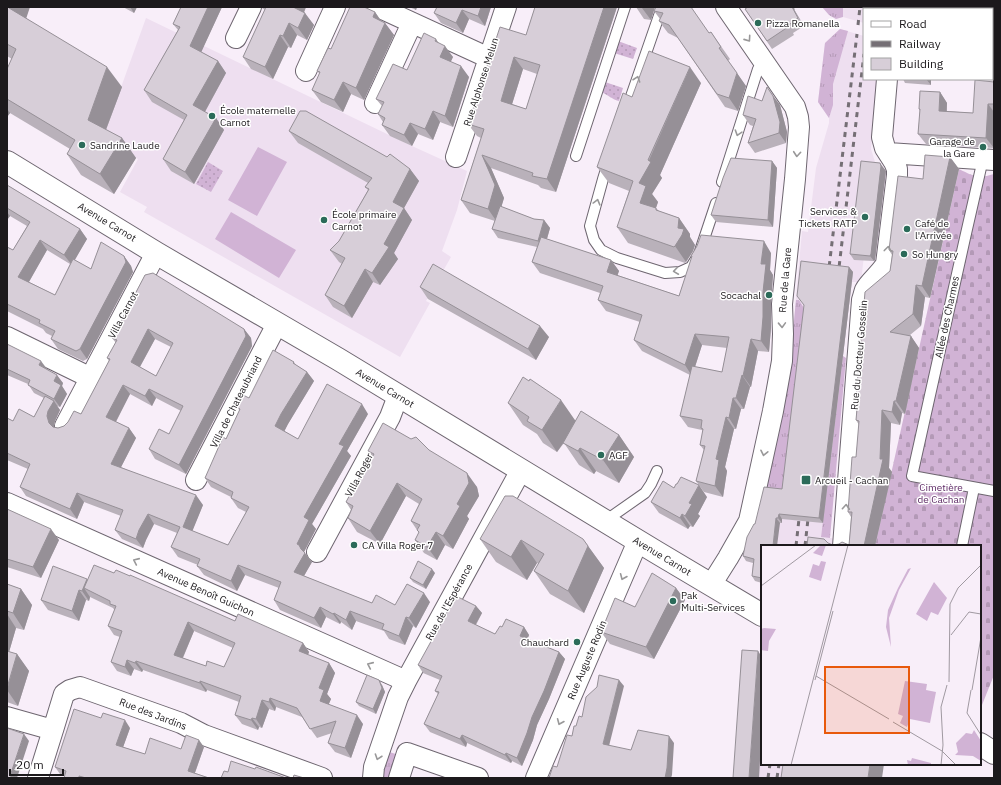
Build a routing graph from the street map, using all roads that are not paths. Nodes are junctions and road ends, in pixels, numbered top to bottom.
1 (251, 7) edge
2 (335, 7) edge
3 (378, 7) edge
4 (506, 7) edge
5 (625, 7) edge
6 (662, 7) edge
7 (726, 7) edge
8 (412, 23) junction
9 (236, 38) dead end
10 (489, 58) junction
11 (758, 70) dead end
12 (306, 71) dead end
13 (887, 80) edge
14 (375, 103) edge
15 (623, 119) edge
16 (888, 153) junction
17 (576, 156) dead end
18 (456, 157) dead end
19 (610, 157) edge
20 (989, 160) edge
21 (7, 162) edge
22 (156, 253) junction
23 (276, 324) junction
24 (7, 337) edge
25 (91, 378) junction
26 (398, 396) junction
27 (65, 426) edge
28 (521, 470) junction
29 (657, 471) dead end
30 (196, 480) dead end
31 (974, 488) junction
32 (994, 491) edge
33 (7, 503) edge
34 (605, 521) junction
35 (638, 541) junction
36 (843, 545) edge
37 (962, 545) edge
38 (318, 552) dead end
39 (710, 584) junction
40 (761, 614) edge
41 (406, 681) junction
42 (7, 717) edge
43 (53, 730) junction
44 (384, 738) junction
45 (981, 745) edge
46 (407, 753) junction
47 (994, 753) edge
48 (38, 778) edge
49 (322, 778) edge
50 (373, 778) edge
51 (399, 778) edge
52 (478, 778) edge
53 (536, 778) edge

1 - 9 street
2 - 12 street
3 - 8 street
4 - 10 street, Rue Alphonse Melun
5 - 17 lane
15 -> 6 lane
7 -> 39 street, Rue de la Gare
8 - 10 street
8 - 14 street
10 - 18 street, Rue Alphonse Melun
11 -> 19 lane
13 - 16 street, Rue du Docteur Gosselin
16 - 20 street
36 -> 16 street, Rue du Docteur Gosselin
20 - 31 lane, Allée des Charmes
21 - 22 street, Avenue Carnot
22 - 23 street, Avenue Carnot
22 - 25 street, Villa Carnot
23 - 26 street, Avenue Carnot
23 - 30 street, Villa de Chateaubriand
24 - 25 street
25 - 27 street, Villa Carnot
26 - 28 street, Avenue Carnot
26 - 38 street, Villa Roger
28 - 34 street, Avenue Carnot
28 - 41 street, Rue de l'Espérance
29 - 34 lane
31 - 32 lane
31 - 37 lane
41 -> 33 street, Avenue Benoît Guichon
34 - 35 street, Avenue Carnot
35 - 39 street, Avenue Carnot
35 -> 53 street, Rue Auguste Rodin
39 - 40 street, Avenue Carnot
41 - 44 street, Rue de l'Espérance
42 - 43 street
43 - 48 street, Rue des Jardins
43 - 49 street, Rue des Jardins
44 - 46 street
44 -> 50 street, Rue de l'Espérance
45 - 47 street
46 - 51 street
46 - 52 street

